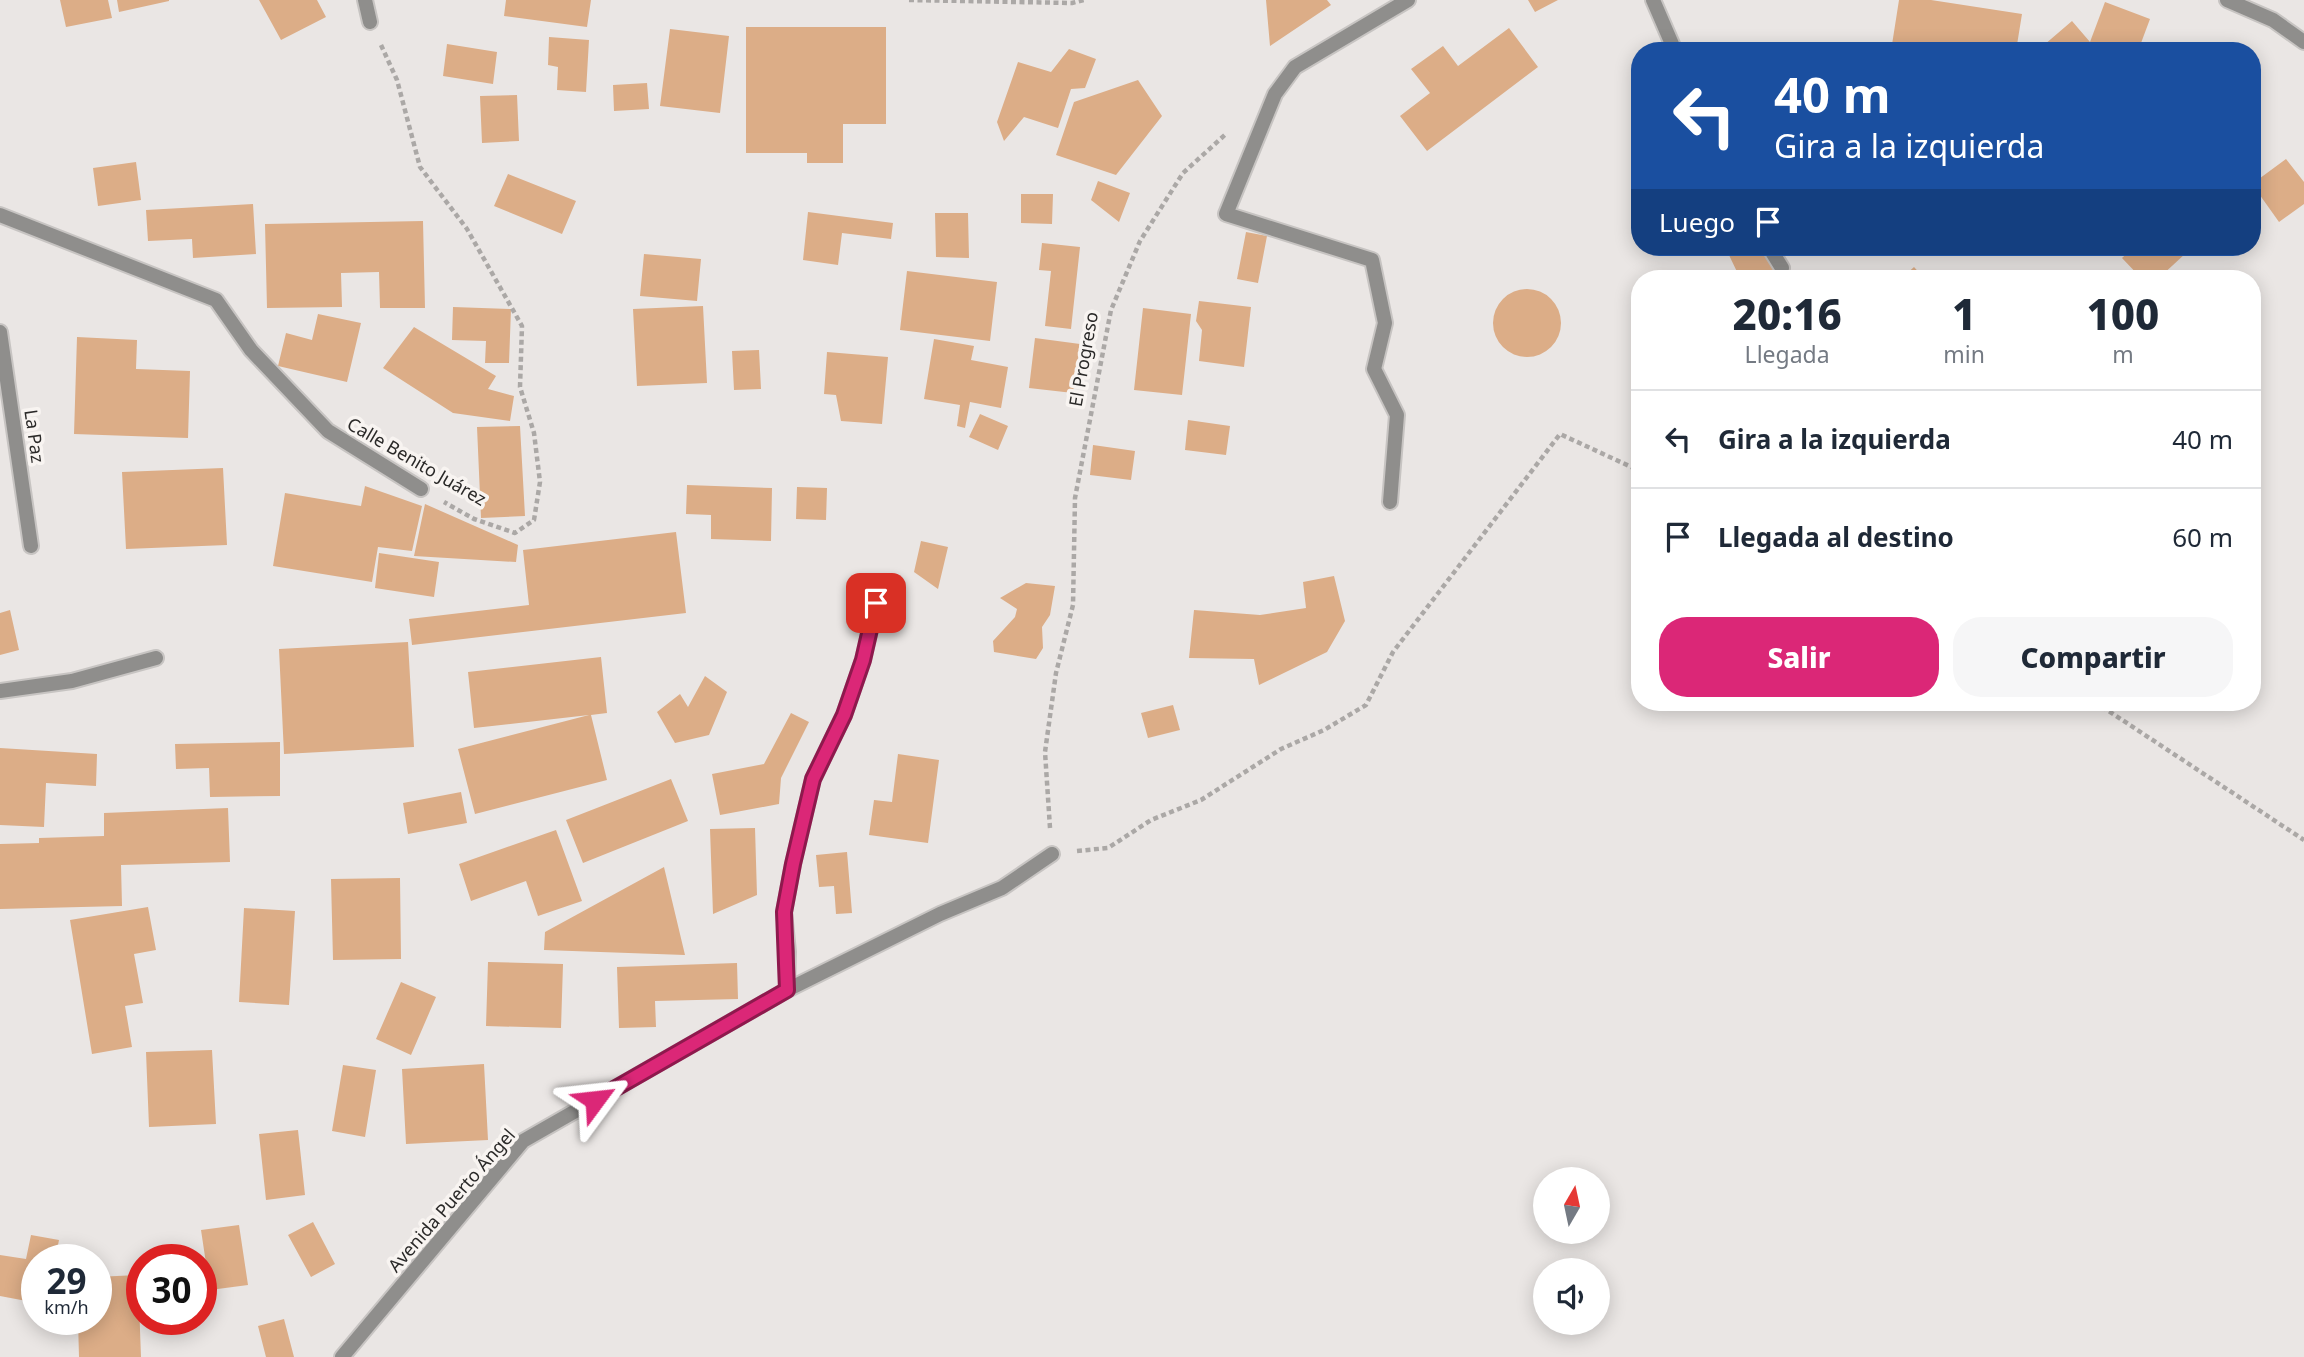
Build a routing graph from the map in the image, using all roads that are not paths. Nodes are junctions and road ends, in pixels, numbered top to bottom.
1 (365, 0) edge
2 (1408, 0) edge
3 (1654, 0) edge
4 (2227, 0) edge
5 (370, 22) road end
6 (1671, 42) edge
7 (2304, 42) edge
8 (0, 215) edge
9 (1775, 256) edge
10 (1782, 268) dead end
11 (0, 332) edge
12 (421, 489) road end
13 (1390, 502) dead end
14 (31, 546) dead end
15 (876, 603) dead end
16 (156, 658) dead end
17 (0, 691) edge
18 (1052, 854) road end
19 (787, 990) junction
20 (342, 1357) edge

1 - 5 street
2 - 13 street
3 - 6 street
4 - 7 street
8 - 12 street, Calle Benito Juárez
9 - 10 street
11 - 14 street, La Paz
15 - 19 street
16 - 17 street
18 - 19 street, Avenida Puerto Ángel
19 - 20 street, Avenida Puerto Ángel

